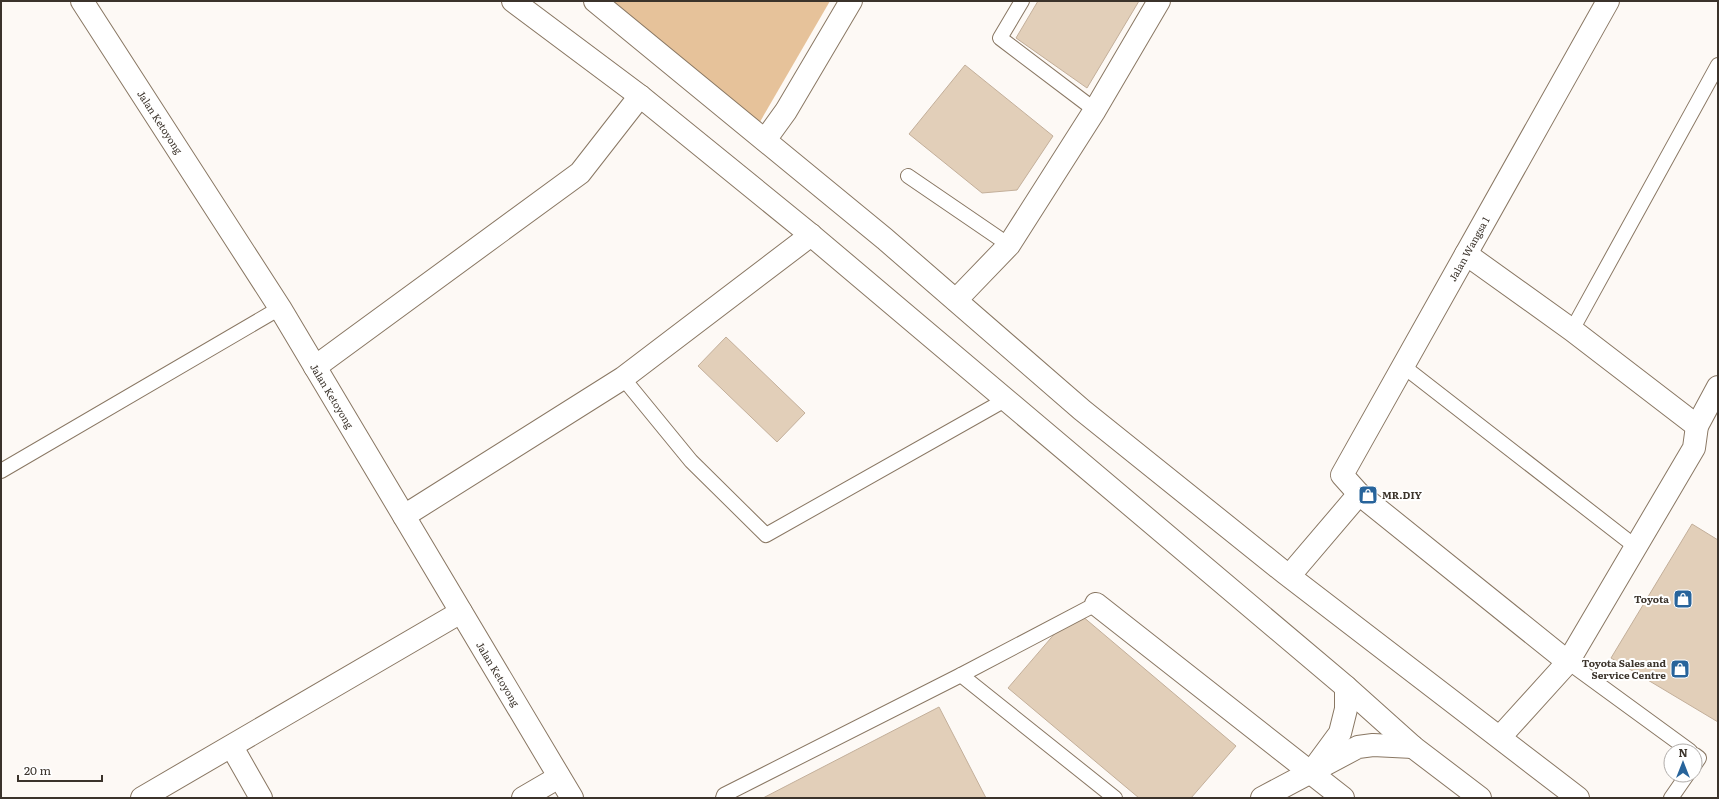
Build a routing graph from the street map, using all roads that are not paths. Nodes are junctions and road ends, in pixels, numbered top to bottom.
1 (82, 1) edge
2 (513, 1) edge
3 (595, 1) edge
4 (851, 1) edge
5 (1022, 1) edge
6 (1159, 1) edge
7 (1608, 1) edge
8 (1718, 65) edge
9 (640, 96) junction
10 (1095, 110) junction
11 (765, 140) junction
12 (908, 176) dead end
13 (811, 235) junction
14 (1008, 244) junction
15 (1466, 254) junction
16 (956, 300) junction
17 (280, 308) junction
18 (1572, 330) junction
19 (1403, 366) junction
20 (315, 367) junction
21 (623, 378) junction
22 (1718, 387) edge
23 (1005, 400) junction
24 (1696, 426) junction
25 (1, 471) edge
26 (1359, 494) junction
27 (404, 516) junction
28 (1636, 547) junction
29 (1290, 575) junction
30 (1096, 604) joint
31 (461, 612) junction
32 (1568, 662) junction
33 (961, 675) junction
34 (1346, 687) junction
35 (1500, 737) junction
36 (1679, 743) edge
37 (232, 747) junction
38 (1413, 747) junction
39 (1311, 773) junction
40 (559, 777) junction
41 (1681, 783) edge
42 (142, 798) edge
43 (261, 798) edge
44 (523, 798) edge
45 (572, 798) edge
46 (723, 798) edge
47 (1115, 798) edge
48 (1262, 798) edge
49 (1343, 798) edge
50 (1480, 798) edge
51 (1578, 798) edge
52 (1671, 798) edge

1 - 17 street, Jalan Ketoyong
2 - 9 street
3 - 11 street
4 - 11 street
5 - 10 lane
6 - 10 street
7 - 15 street, Jalan Wangsa 1
8 - 18 lane
9 - 13 street
9 - 20 street
10 - 14 street
11 - 16 street
12 - 14 lane
13 - 21 street
13 - 23 street
14 - 16 street
15 - 18 street
15 - 19 street, Jalan Wangsa 1
16 - 29 street
17 - 20 street, Jalan Ketoyong
17 - 25 lane
18 - 24 street
19 - 26 street, Jalan Wangsa 1
19 - 28 lane
20 - 27 street, Jalan Ketoyong
21 - 23 lane
21 - 27 street
22 - 24 street
23 - 34 street
24 - 28 street
26 - 29 street
26 - 32 street
27 - 31 street, Jalan Ketoyong
28 - 32 street
29 - 35 street
30 - 33 lane
30 - 39 street
31 - 37 street
31 - 40 street, Jalan Ketoyong
32 - 35 street
32 - 36 lane
33 - 46 lane
33 - 47 lane
34 - 38 street
34 - 39 street
35 - 51 street
37 - 42 street
37 - 43 street
38 - 39 street
38 - 50 street
39 - 48 street
39 - 49 street
40 - 44 street
40 - 45 street, Jalan Ketoyong
41 - 52 lane

